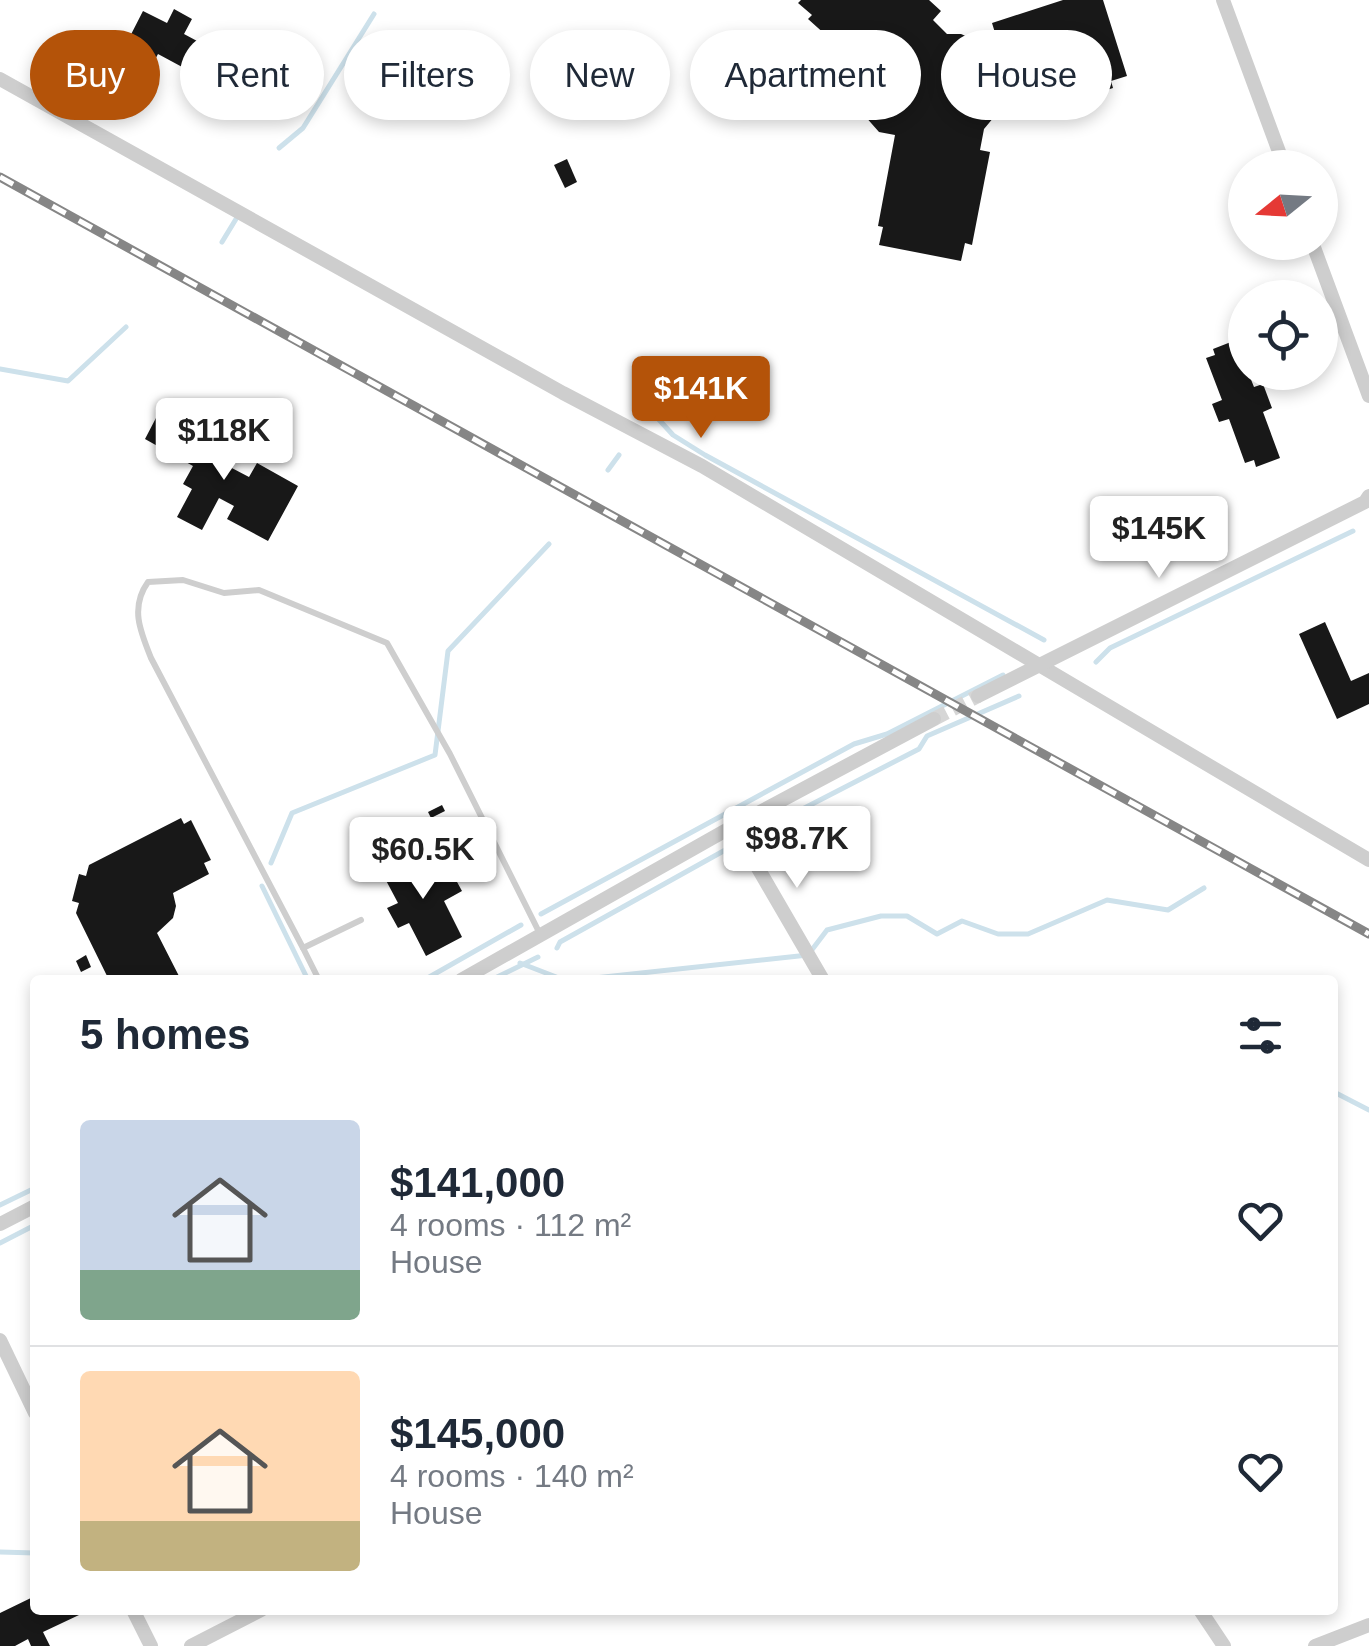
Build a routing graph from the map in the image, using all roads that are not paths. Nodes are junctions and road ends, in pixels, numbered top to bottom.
1 (1223, 0) edge
2 (0, 79) edge
3 (1278, 150) edge
4 (1319, 260) edge
5 (1369, 396) edge
6 (1369, 496) edge
7 (1040, 665) junction
8 (978, 696) tunnel mouth
9 (934, 719) tunnel mouth
10 (730, 828) junction
11 (1369, 860) edge
12 (362, 920) dead end
13 (541, 935) junction
14 (303, 948) junction
15 (316, 975) edge
16 (470, 975) edge
17 (820, 975) edge
18 (30, 1209) edge
19 (0, 1224) edge
20 (0, 1340) edge
21 (30, 1403) edge
22 (136, 1615) edge
23 (251, 1615) edge
24 (1203, 1615) edge
25 (1369, 1625) edge
26 (151, 1646) edge
27 (191, 1646) edge
28 (1224, 1646) edge
29 (1315, 1646) edge

1 - 3 street
2 - 7 street
4 - 5 street
6 - 7 street
7 - 8 street
7 - 11 street
9 - 10 street
10 - 13 street
10 - 17 street
12 - 14 lane
13 - 14 lane
13 - 16 street
14 - 15 lane
18 - 19 street
20 - 21 street
22 - 26 street
23 - 27 street
24 - 28 street
25 - 29 street

